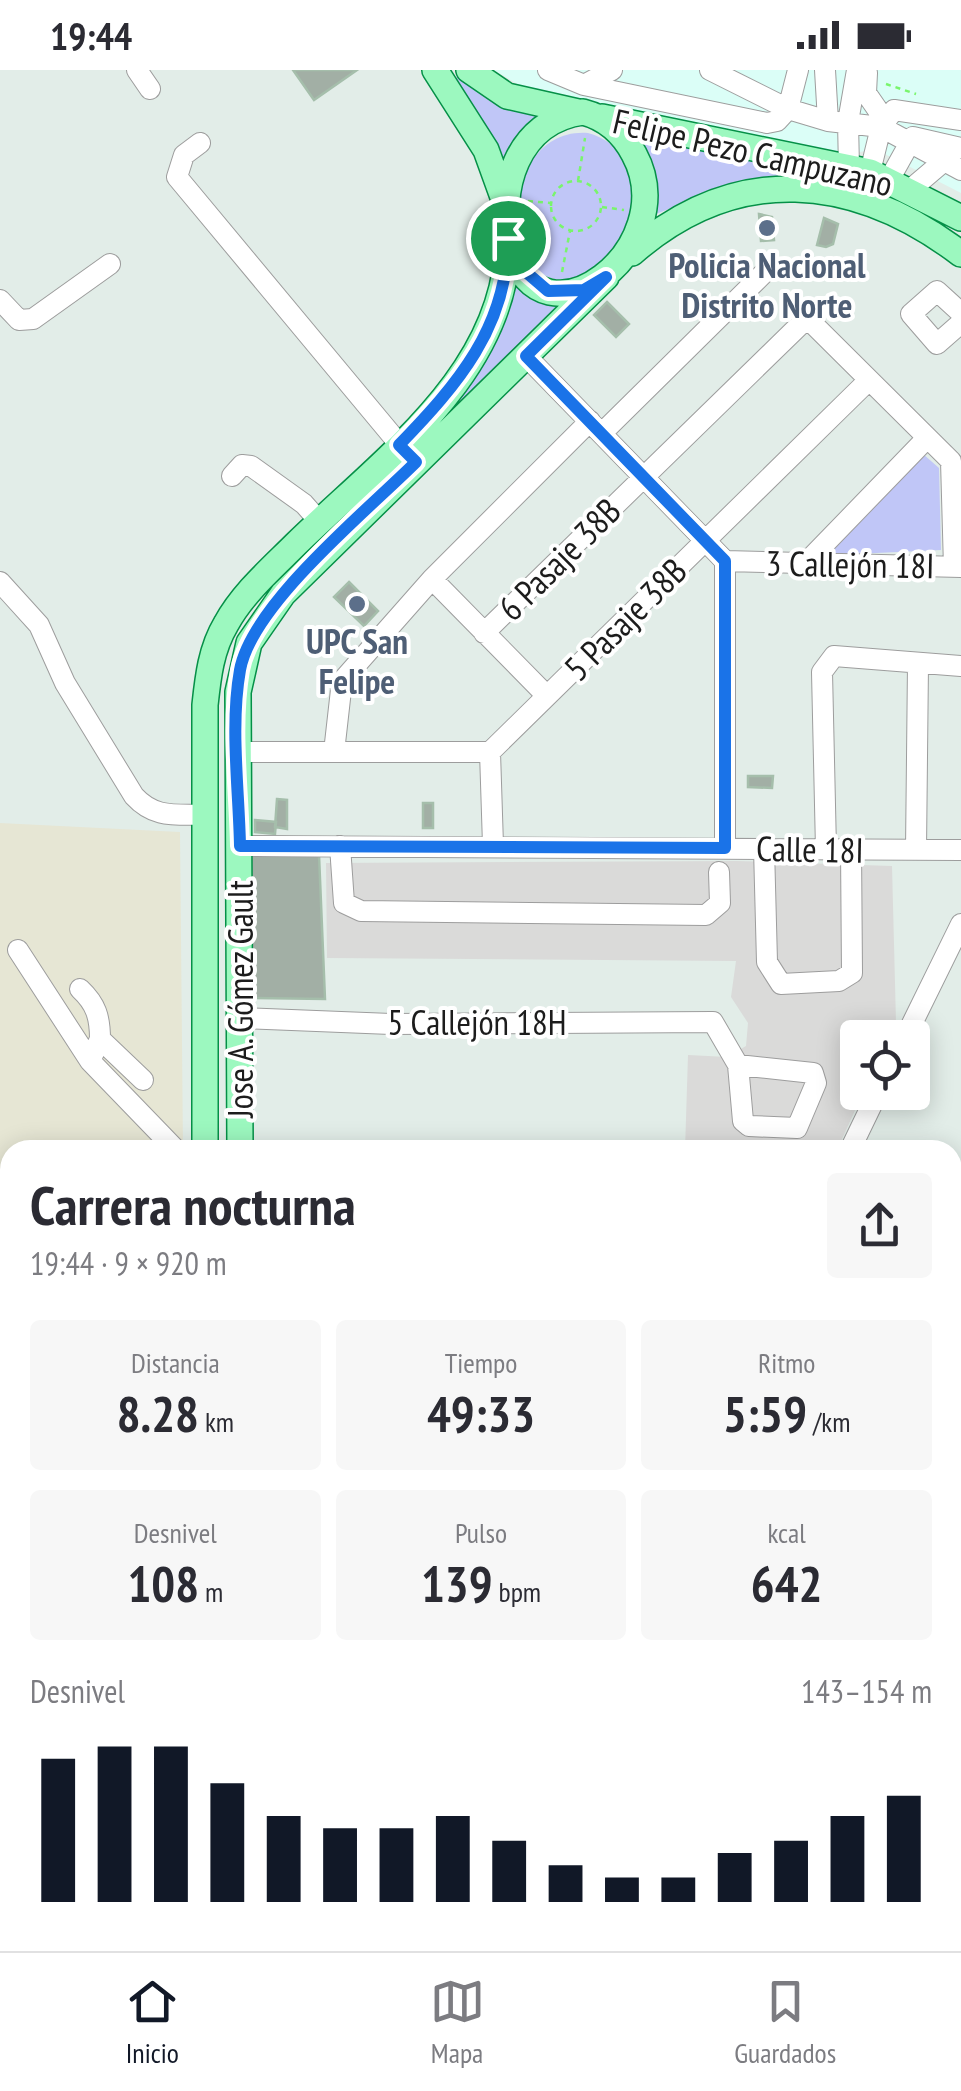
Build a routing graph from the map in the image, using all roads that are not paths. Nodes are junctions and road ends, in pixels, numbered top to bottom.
1 (137, 70) edge
2 (436, 70) edge
3 (469, 70) edge
4 (548, 70) edge
5 (612, 70) edge
6 (710, 70) edge
7 (798, 70) edge
8 (825, 70) edge
9 (863, 72) edge
10 (584, 85) junction
11 (150, 88) dead end
12 (788, 109) junction
13 (961, 120) edge
14 (838, 122) junction
15 (883, 123) junction
16 (587, 129) junction
17 (909, 140) junction
18 (200, 144) dead end
19 (956, 160) edge
20 (880, 177) junction
21 (514, 196) junction
22 (961, 218) edge
23 (508, 238) junction
24 (961, 254) edge
25 (110, 264) dead end
26 (613, 270) junction
27 (767, 270) dead end
28 (0, 300) edge
29 (961, 314) edge
30 (961, 323) edge
31 (526, 356) junction
32 (868, 380) junction
33 (596, 427) junction
34 (927, 438) junction
35 (407, 454) junction
36 (643, 475) junction
37 (232, 476) dead end
38 (320, 521) junction
39 (705, 540) junction
40 (725, 561) junction
41 (806, 563) junction
42 (958, 567) edge
43 (432, 579) junction
44 (0, 582) edge
45 (484, 632) junction
46 (918, 664) junction
47 (961, 666) edge
48 (546, 696) junction
49 (239, 752) junction
50 (334, 752) junction
51 (490, 752) junction
52 (205, 815) junction
53 (492, 845) junction
54 (240, 846) junction
55 (340, 846) junction
56 (725, 848) junction
57 (764, 848) junction
58 (826, 849) junction
59 (851, 849) junction
60 (916, 850) junction
61 (961, 850) edge
62 (719, 872) dead end
63 (961, 924) edge
64 (18, 950) dead end
65 (80, 990) dead end
66 (240, 1018) junction
67 (914, 1020) edge
68 (100, 1039) junction
69 (90, 1060) junction
70 (738, 1065) dead end
71 (144, 1080) dead end
72 (869, 1110) edge
73 (166, 1140) edge
74 (205, 1140) edge
75 (240, 1140) edge
76 (855, 1140) edge

1 - 11 street
2 - 21 main road
3 - 16 main road
4 - 10 street
5 - 10 street
6 - 12 street
7 - 12 street
8 - 14 street
9 - 14 street
9 - 15 street
10 - 12 street
12 - 14 street
13 - 15 street
14 - 15 street
14 - 20 street
15 - 17 street
15 - 20 street
16 - 20 main road, Felipe Pezo Campuzano
16 - 21 main road
16 - 26 main road
17 - 19 street
17 - 20 street
18 - 35 street
19 - 20 street
20 - 22 main road, Felipe Pezo Campuzano
21 - 23 main road
23 - 26 main road
23 - 35 main road, Jose A. Gómez Gault
24 - 26 main road, Felipe Pezo Campuzano
25 - 28 street
26 - 31 main road, Jose A. Gómez Gault
27 - 33 street
29 - 30 street
31 - 33 street, 3 Callejón 18I
31 - 35 main road, Jose A. Gómez Gault
32 - 34 street
32 - 36 street, 6 Pasaje 38B
32 - 39 street, 5 Pasaje 38B
33 - 36 street, 3 Callejón 18I
33 - 43 street
34 - 41 street
34 - 42 street
35 - 38 main road, Jose A. Gómez Gault
35 - 49 main road, Jose A. Gómez Gault
36 - 39 street, 3 Callejón 18I
36 - 45 street, 6 Pasaje 38B
37 - 38 street
38 - 52 main road, Jose A. Gómez Gault
39 - 40 street, 3 Callejón 18I
39 - 48 street, 5 Pasaje 38B
40 - 41 street, 3 Callejón 18I
40 - 56 street
41 - 42 street, 3 Callejón 18I
43 - 45 street
43 - 50 street
44 - 52 street
45 - 48 street
46 - 47 street
46 - 58 street
46 - 60 street
48 - 51 street, 5 Pasaje 38B
49 - 50 street
49 - 54 main road, Jose A. Gómez Gault
50 - 51 street
51 - 53 street
52 - 74 main road, Jose A. Gómez Gault
53 - 55 street, Calle 18I
53 - 56 street, Calle 18I
54 - 55 street, Calle 18I
54 - 66 main road, Jose A. Gómez Gault
55 - 62 street
56 - 57 street, Calle 18I
57 - 58 street, Calle 18I
57 - 59 street
58 - 59 street, Calle 18I
59 - 60 street, Calle 18I
60 - 61 street, Calle 18I
63 - 67 street
64 - 69 street
65 - 68 street
66 - 70 street, 5 Callejón 18H
66 - 75 main road, Jose A. Gómez Gault
68 - 69 street
68 - 71 street
69 - 73 street
72 - 76 street

